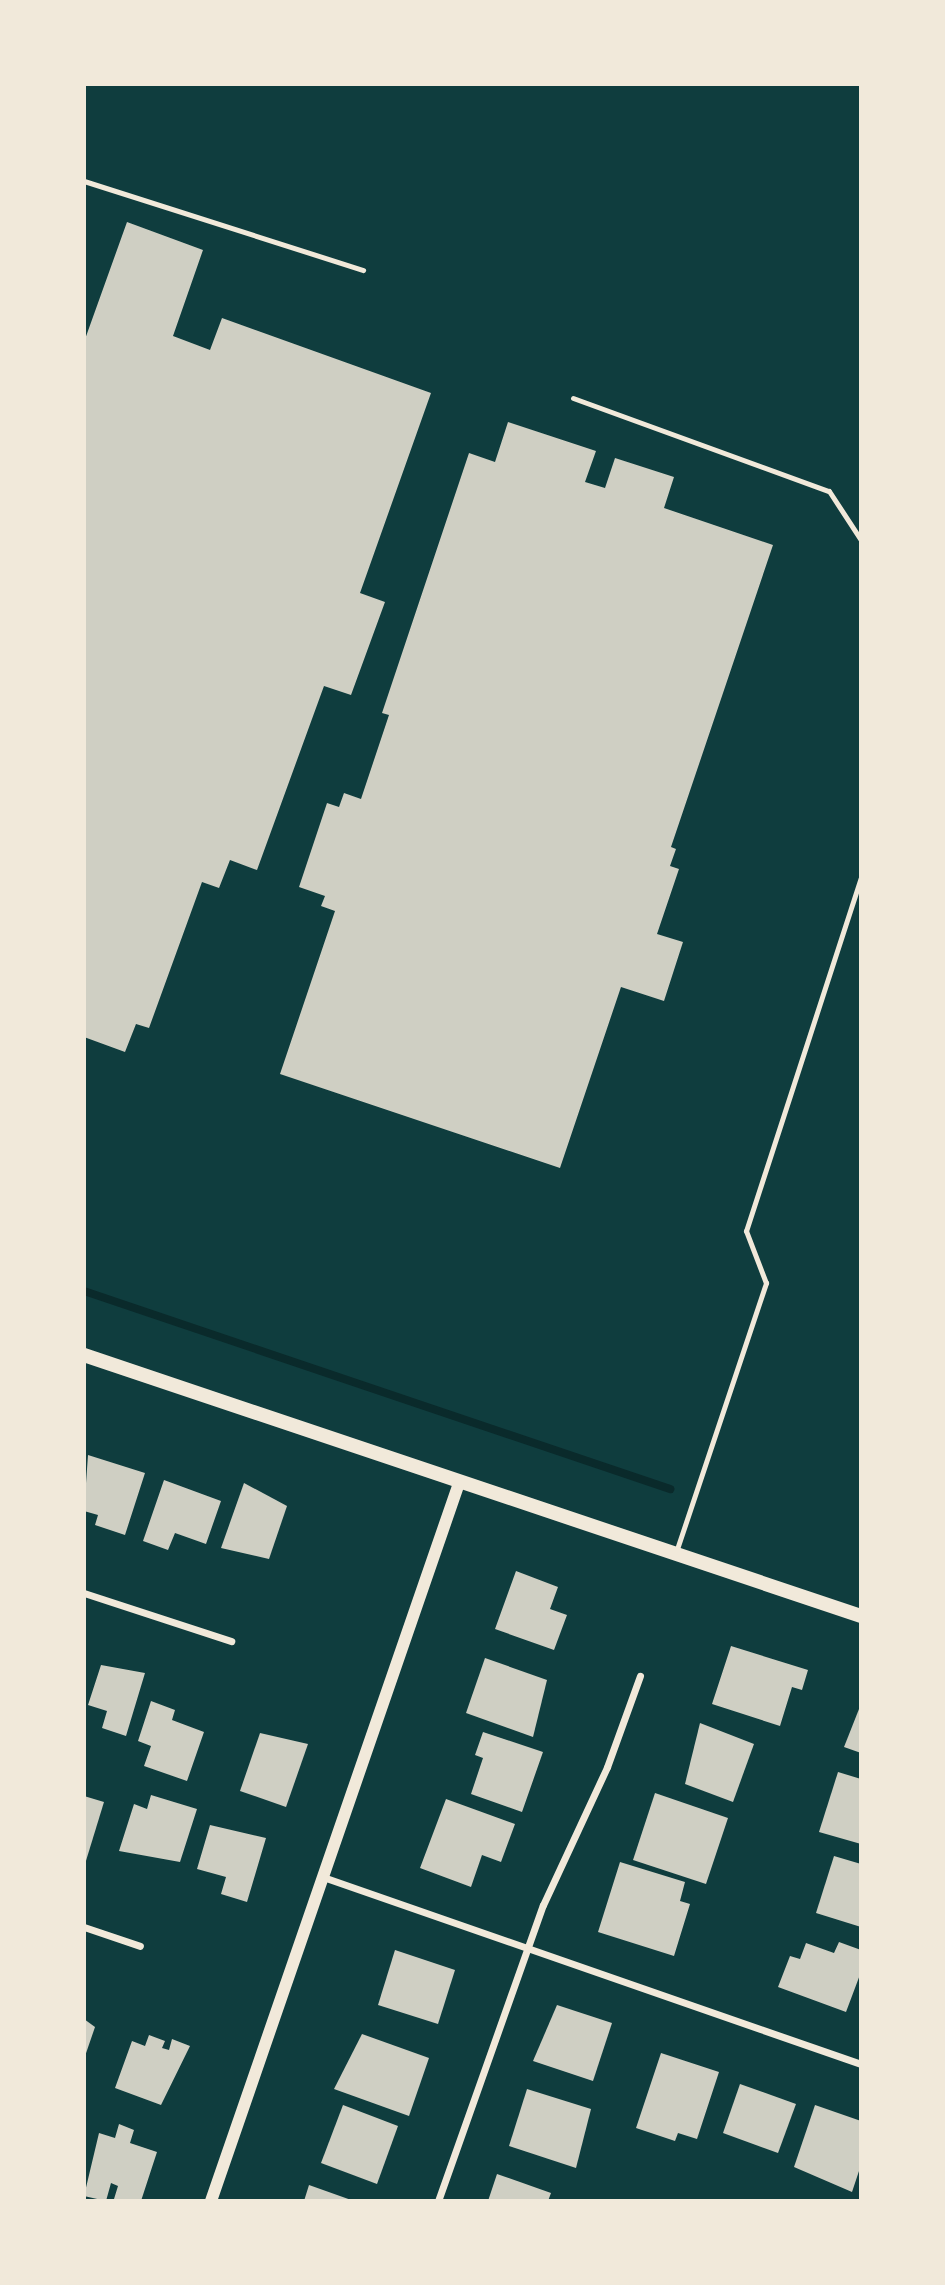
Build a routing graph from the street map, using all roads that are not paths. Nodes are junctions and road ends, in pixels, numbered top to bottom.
1 (84, 181) edge
2 (363, 270) dead end
3 (573, 398) dead end
4 (861, 540) edge
5 (861, 878) edge
6 (84, 1355) edge
7 (459, 1483) junction
8 (676, 1553) junction
9 (84, 1593) edge
10 (861, 1616) edge
11 (231, 1642) dead end
12 (640, 1676) dead end
13 (323, 1877) junction
14 (84, 1927) edge
15 (140, 1946) dead end
16 (527, 1948) junction
17 (861, 2064) edge
18 (211, 2201) edge
19 (438, 2201) edge

1 - 2 lane
3 - 4 lane
5 - 8 lane
6 - 7 main road
7 - 8 main road
7 - 13 street
8 - 10 main road
9 - 11 street
12 - 16 street
13 - 16 street
13 - 18 street
14 - 15 street
16 - 17 street
16 - 19 street

